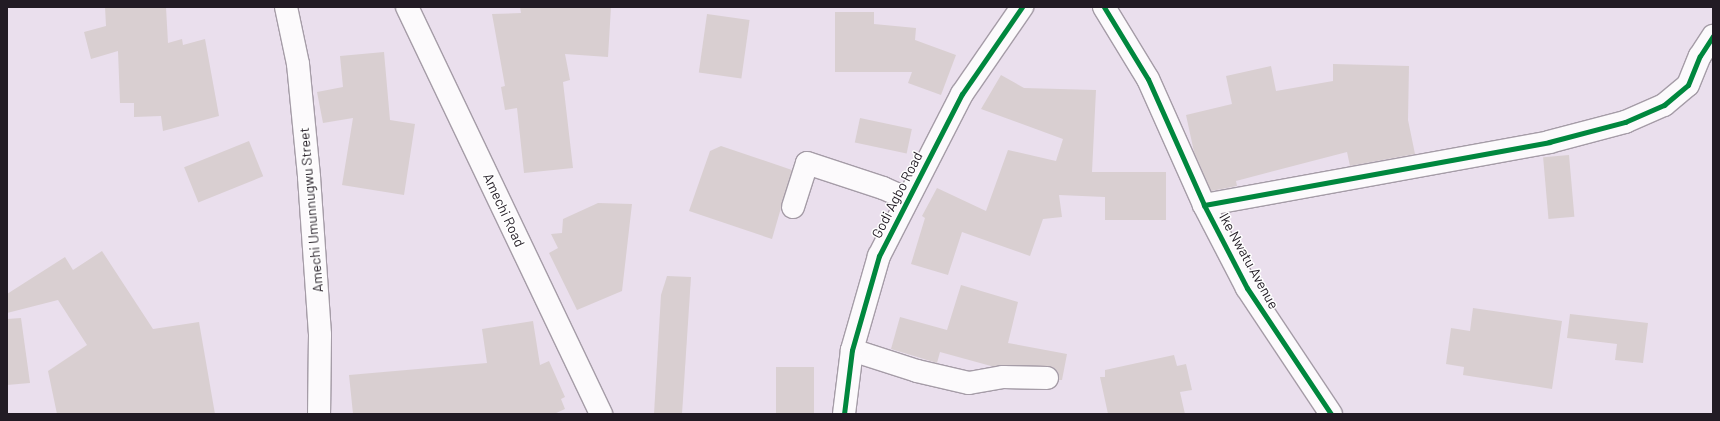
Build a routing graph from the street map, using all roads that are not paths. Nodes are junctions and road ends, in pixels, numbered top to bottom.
1 (286, 7) edge
2 (407, 7) edge
3 (1022, 7) edge
4 (1104, 7) edge
5 (1713, 36) edge
6 (908, 199) junction
7 (1204, 205) junction
8 (793, 207) dead end
9 (852, 350) junction
10 (1047, 378) dead end
11 (319, 414) edge
12 (601, 414) edge
13 (844, 414) edge
14 (1331, 414) edge

1 - 11 street, Amechi Umunnugwu Street
2 - 12 street, Amechi Road
3 - 6 street, Godi Agbo Road
4 - 7 street, Ike Nwatu Avenue
5 - 7 street
6 - 8 street
6 - 9 street, Godi Agbo Road
7 - 14 street, Ike Nwatu Avenue
9 - 10 street
9 - 13 street, Godi Agbo Road

